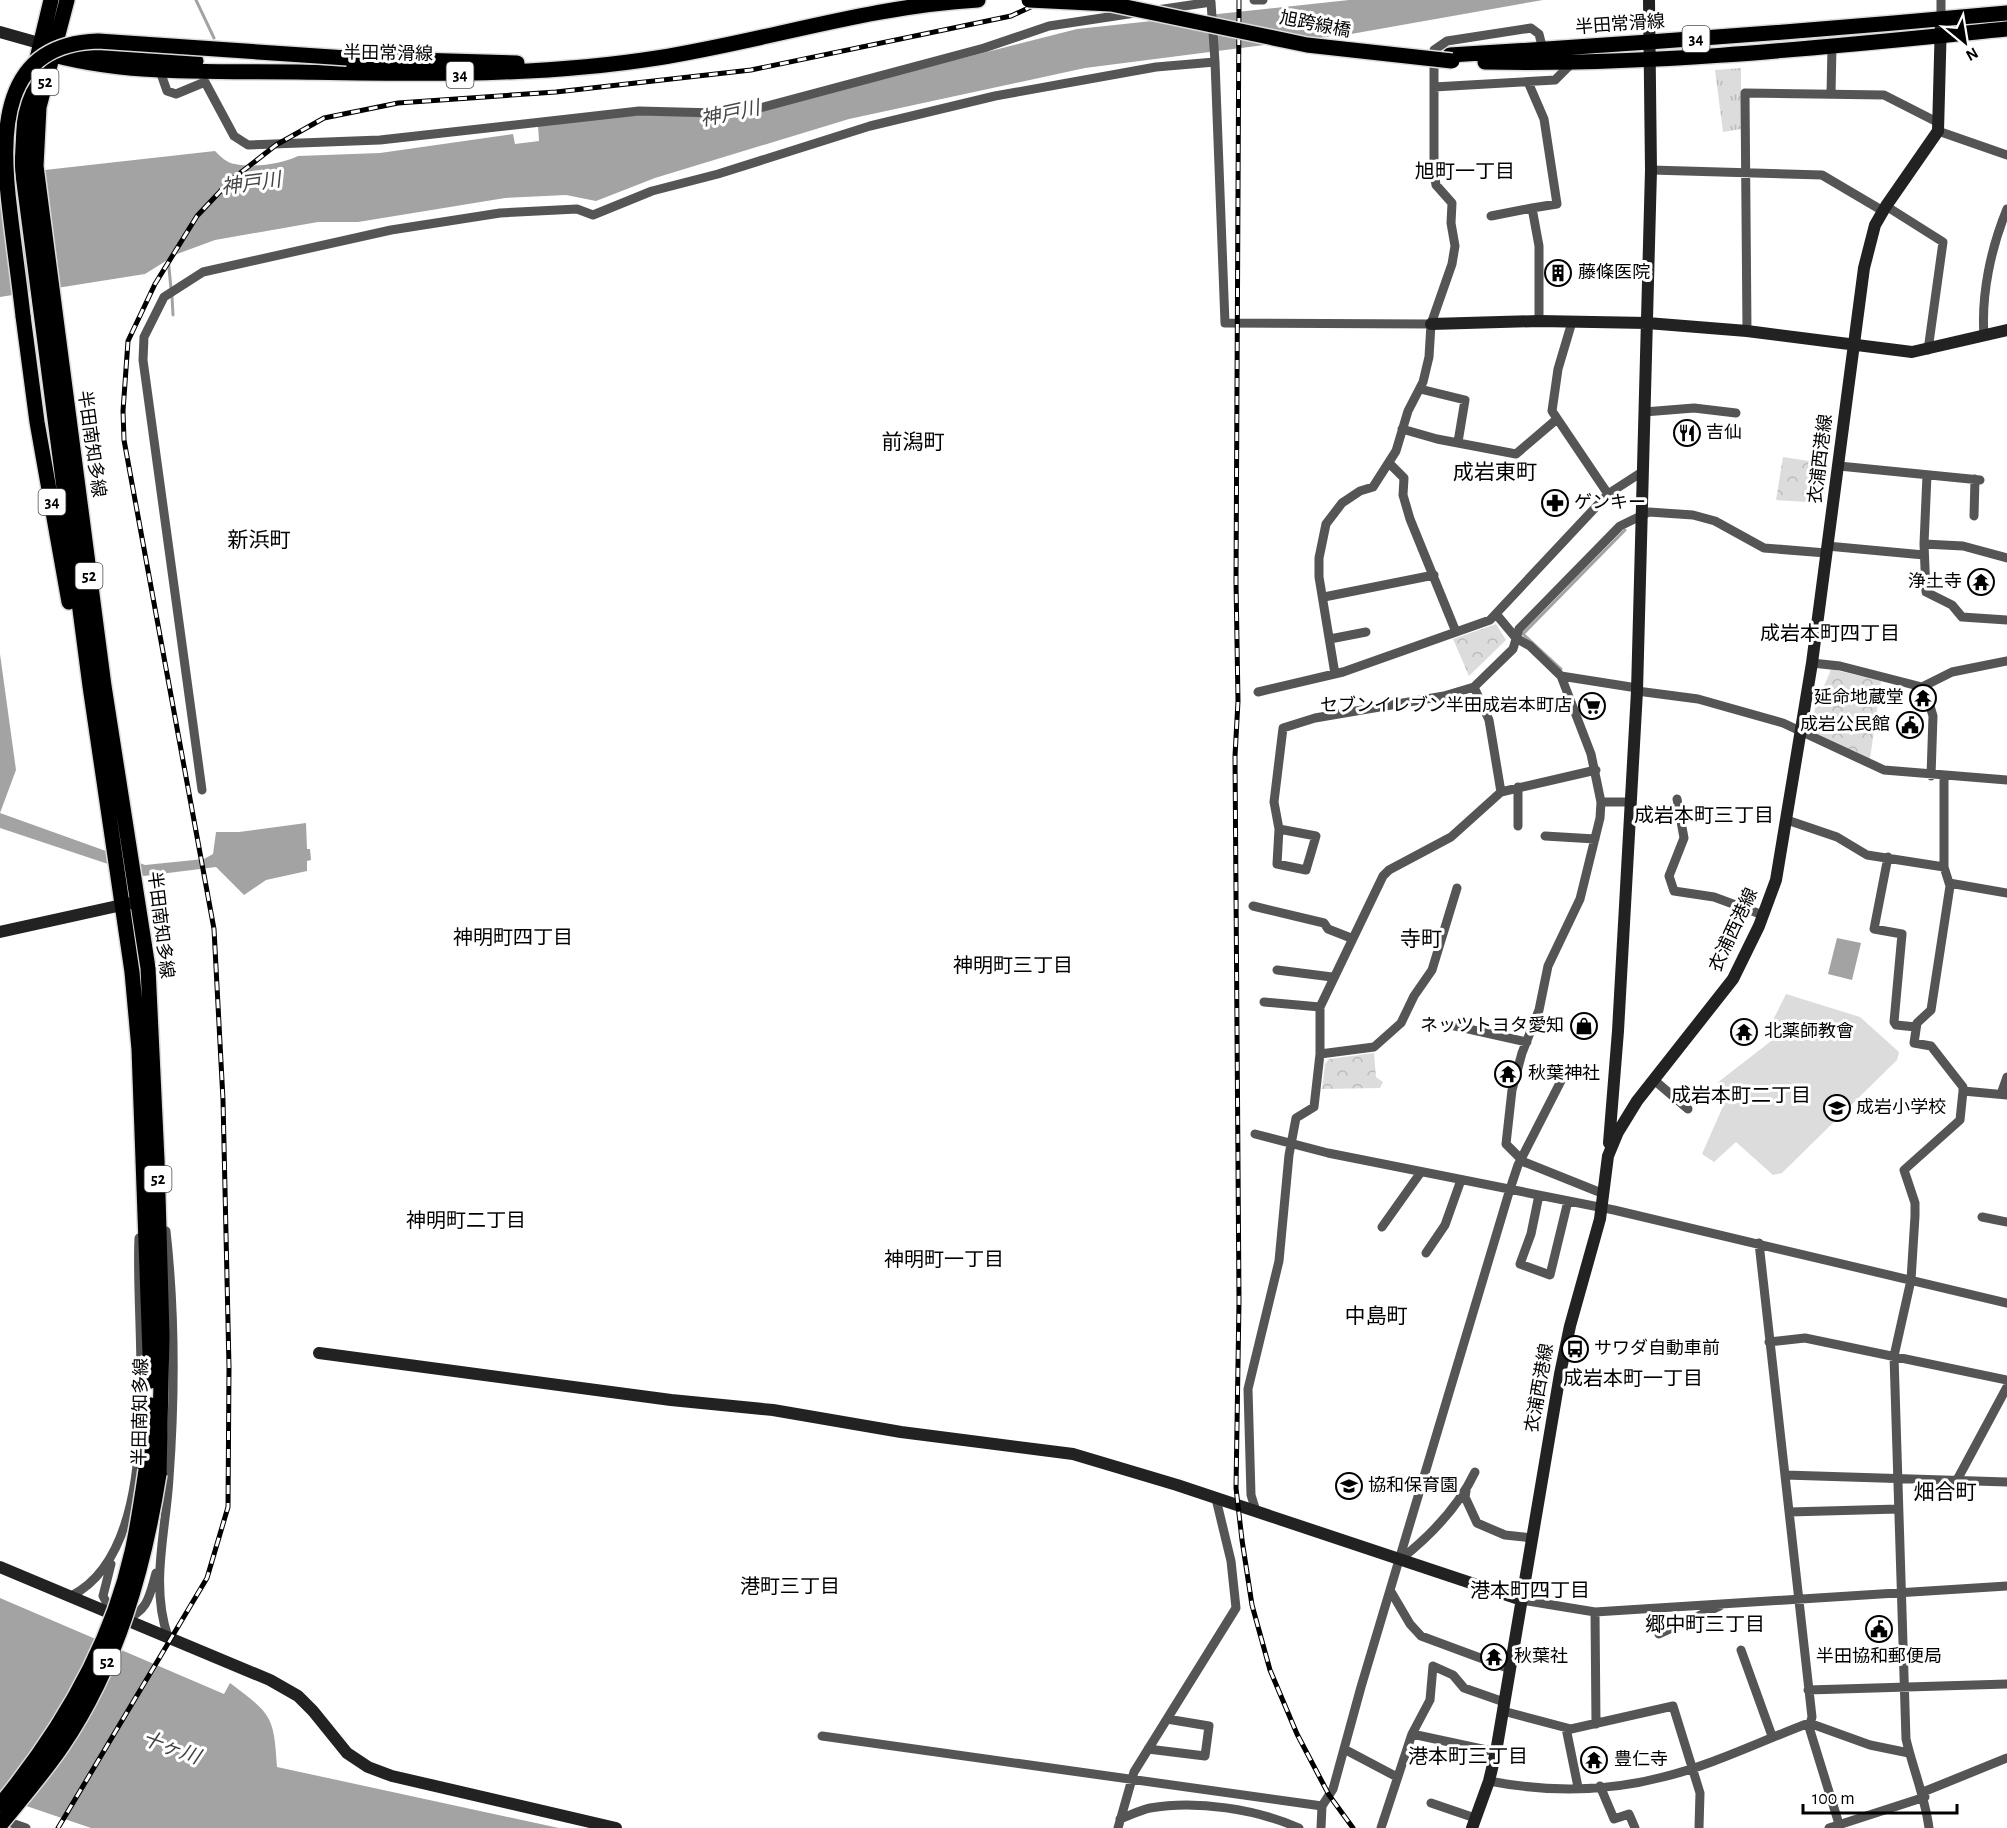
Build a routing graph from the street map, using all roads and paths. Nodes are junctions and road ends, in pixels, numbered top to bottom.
1 (51, 0) edge
2 (67, 0) edge
3 (916, 0) edge
4 (978, 0) edge
5 (1029, 0) edge
6 (1112, 0) edge
7 (1254, 0) edge
8 (1263, 0) edge
9 (1649, 1) edge
10 (879, 8) junction
11 (1941, 9) edge
12 (2007, 13) edge
13 (2007, 29) edge
14 (0, 32) edge
15 (1941, 36) junction
16 (1649, 43) junction
17 (1832, 46) junction
18 (44, 47) junction
19 (1543, 50) junction
20 (1451, 58) junction
21 (1650, 60) junction
22 (1215, 62) junction
23 (517, 63) junction
24 (1571, 64) junction
25 (159, 70) junction
26 (1528, 82) junction
27 (1434, 87) junction
28 (1831, 94) junction
29 (1939, 127) junction
30 (2007, 154) edge
31 (1652, 170) junction
32 (1746, 172) junction
33 (1532, 208) junction
34 (1885, 208) junction
35 (2007, 209) edge
36 (1491, 216) dead end
37 (47, 312) junction
38 (1539, 321) junction
39 (1572, 322) junction
40 (1647, 323) junction
41 (1431, 324) junction
42 (2007, 330) edge
43 (1747, 331) junction
44 (1984, 336) junction
45 (1853, 344) junction
46 (1928, 350) junction
47 (1420, 389) junction
48 (1644, 412) junction
49 (1736, 413) dead end
50 (1557, 419) junction
51 (1402, 429) junction
52 (1458, 442) junction
53 (1389, 463) junction
54 (1839, 466) junction
55 (1642, 472) junction
56 (1927, 475) junction
57 (1608, 494) junction
58 (1641, 514) junction
59 (1974, 516) dead end
60 (1924, 544) junction
61 (1826, 550) junction
62 (1924, 555) junction
63 (2007, 558) edge
64 (1434, 576) junction
65 (1324, 597) junction
66 (1496, 614) junction
67 (2007, 620) edge
68 (1366, 632) dead end
69 (1456, 632) junction
70 (1516, 638) junction
71 (1330, 639) junction
72 (2007, 662) edge
73 (1812, 663) junction
74 (1335, 674) junction
75 (1561, 676) junction
76 (90, 686) junction
77 (1924, 686) junction
78 (1474, 687) junction
79 (1637, 690) junction
80 (1258, 692) dead end
81 (1801, 733) junction
82 (1596, 770) junction
83 (1931, 776) junction
84 (1944, 777) junction
85 (2007, 780) edge
86 (1518, 787) junction
87 (202, 790) dead end
88 (1501, 792) junction
89 (1677, 799) dead end
90 (1601, 801) junction
91 (1630, 802) junction
92 (1787, 820) junction
93 (1518, 826) dead end
94 (1280, 829) junction
95 (1545, 836) dead end
96 (1595, 839) junction
97 (1888, 857) junction
98 (1944, 867) junction
99 (1949, 883) junction
100 (1457, 888) dead end
101 (2007, 893) edge
102 (139, 901) junction
103 (122, 904) junction
104 (1253, 906) dead end
105 (1763, 915) junction
106 (0, 932) edge
107 (1351, 938) junction
108 (1277, 970) dead end
109 (1332, 977) junction
110 (1264, 1002) dead end
111 (1320, 1007) junction
112 (1446, 1024) dead end
113 (1916, 1027) junction
114 (1527, 1042) junction
115 (1320, 1054) junction
116 (1563, 1077) dead end
117 (2007, 1077) edge
118 (1654, 1080) junction
119 (1963, 1091) junction
120 (2004, 1094) edge
121 (1612, 1106) junction
122 (1688, 1109) dead end
123 (1630, 1112) junction
124 (1255, 1134) dead end
125 (1291, 1145) junction
126 (1608, 1156) junction
127 (1521, 1160) junction
128 (150, 1161) junction
129 (1421, 1172) junction
130 (1461, 1180) junction
131 (1510, 1189) junction
132 (1604, 1194) junction
133 (1539, 1195) junction
134 (1568, 1201) junction
135 (1602, 1207) junction
136 (1982, 1217) dead end
137 (2007, 1222) edge
138 (1382, 1227) dead end
139 (1759, 1243) junction
140 (1426, 1253) dead end
141 (1911, 1280) junction
142 (2007, 1303) edge
143 (1769, 1342) junction
144 (319, 1353) dead end
145 (1894, 1356) junction
146 (2007, 1380) edge
147 (2007, 1387) edge
148 (153, 1472) junction
149 (1474, 1472) dead end
150 (1785, 1475) junction
151 (1897, 1478) junction
152 (1958, 1480) junction
153 (2007, 1482) edge
154 (1466, 1491) junction
155 (1216, 1499) junction
156 (1898, 1509) junction
157 (1256, 1511) junction
158 (1789, 1512) junction
159 (1532, 1538) junction
160 (115, 1552) junction
161 (160, 1559) junction
162 (1400, 1559) junction
163 (0, 1567) edge
164 (2007, 1586) edge
165 (1390, 1590) junction
166 (1902, 1593) junction
167 (71, 1596) junction
168 (1798, 1599) junction
169 (1522, 1600) junction
170 (1725, 1604) junction
171 (1595, 1612) junction
172 (118, 1617) junction
173 (1659, 1634) dead end
174 (168, 1637) junction
175 (1742, 1650) dead end
176 (1510, 1669) junction
177 (2007, 1684) edge
178 (1904, 1687) junction
179 (1808, 1690) junction
180 (1504, 1707) junction
181 (1167, 1719) junction
182 (1809, 1723) junction
183 (1596, 1724) junction
184 (1566, 1728) junction
185 (1412, 1734) junction
186 (822, 1736) dead end
187 (1772, 1736) junction
188 (1148, 1749) junction
189 (1344, 1749) junction
190 (1496, 1752) junction
191 (1909, 1753) junction
192 (2007, 1758) edge
193 (1693, 1768) junction
194 (1397, 1777) junction
195 (1131, 1780) junction
196 (1489, 1781) junction
197 (1600, 1786) junction
198 (1578, 1787) junction
199 (1924, 1795) junction
200 (1431, 1803) dead end
201 (0, 1805) edge
202 (1322, 1806) junction
203 (0, 1819) edge
204 (1473, 1823) edge
205 (1119, 1824) edge
206 (1839, 1824) junction
207 (0, 1825) edge
208 (26, 1828) edge
209 (616, 1828) edge
210 (1299, 1828) edge
211 (1321, 1828) edge
212 (1381, 1828) edge
213 (1635, 1828) edge
214 (1699, 1828) edge
215 (1829, 1828) edge
216 (1929, 1828) edge

1 - 18 main road, 半田南知多線 / 52
2 - 18 main road, 半田南知多線 / 52
3 - 10 main road, 34
4 - 10 main road, 34
5 - 20 main road, 旭跨線橋 / 34, bridge
6 - 20 main road, 旭跨線橋 / 34, bridge
7 - 8 street
9 - 16 street
10 - 23 main road, 半田常滑線 / 34
10 - 25 main road, 半田常滑線 / 34
11 - 12 main road, 半田常滑線 / 34
11 - 15 street
11 - 16 main road, 半田常滑線 / 34
13 - 15 main road, 半田常滑線 / 34
14 - 18 street
15 - 17 main road, 半田常滑線 / 34
15 - 29 street
16 - 19 main road, 半田常滑線 / 34
16 - 21 street
17 - 21 main road, 半田常滑線 / 34
17 - 28 street
18 - 23 main road, 半田常滑線 / 34
18 - 25 main road, 半田常滑線 / 34
18 - 37 main road, 半田南知多線 / 52
19 - 20 main road, 半田常滑線 / 34
19 - 27 street
20 - 24 main road, 半田常滑線 / 34
21 - 24 main road, 半田常滑線 / 34
21 - 31 street
22 - 25 street
22 - 41 street
22 - 87 street
23 - 76 main road, 34, bridge
24 - 26 street
26 - 27 street
26 - 33 street
27 - 41 street
28 - 29 street
28 - 32 street
29 - 30 street
29 - 34 street, 衣浦西港線
31 - 32 street
31 - 40 street
32 - 34 street
32 - 43 street
33 - 36 street
33 - 38 street
34 - 45 street, 衣浦西港線
34 - 46 street
35 - 44 street
37 - 76 main road, 半田南知多線 / 52
37 - 102 main road, 半田南知多線 / 52
38 - 39 street
38 - 41 street
39 - 40 street
39 - 50 street
40 - 43 street
40 - 48 street
41 - 47 street
42 - 44 street
43 - 45 street
44 - 46 street
45 - 46 street
45 - 54 street, 衣浦西港線
47 - 51 street
47 - 52 street
48 - 49 street
48 - 55 street
50 - 52 street
50 - 57 street
51 - 52 street
51 - 53 street
53 - 64 street
53 - 65 street
54 - 56 street
54 - 61 street, 衣浦西港線
55 - 57 street
55 - 58 street
56 - 59 street
56 - 60 street
57 - 66 street
58 - 61 street
58 - 70 street
58 - 79 street
60 - 62 street
60 - 63 street
61 - 62 street
61 - 73 street, 衣浦西港線
62 - 67 street
64 - 65 street
64 - 69 street
65 - 71 street
66 - 69 street
66 - 70 street
68 - 71 street
69 - 74 street
70 - 75 street
70 - 78 street
71 - 74 street
72 - 77 street
73 - 77 street
73 - 81 street, 衣浦西港線
74 - 80 street
75 - 79 street
75 - 82 street
76 - 103 main road, 半田南知多線 / 52
77 - 83 street
78 - 88 street
78 - 94 street
79 - 81 street
79 - 91 street
81 - 83 street
81 - 92 street, 衣浦西港線
82 - 86 street
82 - 90 street
83 - 84 street
84 - 85 street
84 - 98 street
86 - 88 street
86 - 93 street
88 - 107 street
89 - 105 street
90 - 91 street
90 - 96 street
91 - 121 street
92 - 97 street
92 - 105 street, 衣浦西港線
94 - 94 street
95 - 96 street
96 - 114 street
97 - 98 street
97 - 113 street
98 - 99 street
99 - 101 street
99 - 113 street
100 - 115 street
102 - 103 street
102 - 128 main road, 半田南知多線 / 52
103 - 106 street
103 - 128 main road, 半田南知多線 / 52
104 - 107 street
105 - 118 street, 衣浦西港線
107 - 109 street
108 - 109 street
109 - 111 street
110 - 111 street
111 - 115 street
112 - 114 street
113 - 119 street
114 - 127 street
115 - 125 street
116 - 127 street
117 - 120 street
118 - 122 street
118 - 123 street, 衣浦西港線
119 - 120 street
119 - 141 street
121 - 123 street
121 - 126 street
123 - 126 street, 衣浦西港線
124 - 125 street
125 - 129 street
125 - 157 street
126 - 132 street, 衣浦西港線
127 - 131 street
127 - 132 street
128 - 148 main road, 半田南知多線 / 52
128 - 160 street
128 - 161 street
129 - 130 street
129 - 138 street
130 - 131 street
130 - 140 street
131 - 133 street
131 - 162 street
132 - 135 street, 衣浦西港線
133 - 134 street
133 - 134 street
134 - 135 street
135 - 139 street
135 - 159 street, 衣浦西港線
136 - 137 street
139 - 141 street
139 - 143 street
141 - 142 street
141 - 145 street
143 - 145 street
143 - 150 street
144 - 155 street
145 - 146 street
145 - 151 street
147 - 152 street
148 - 201 main road, 半田南知多線 / 52, bridge
148 - 207 main road, 半田南知多線 / 52, bridge
149 - 154 street
150 - 151 street
150 - 158 street
151 - 152 street
151 - 156 street
152 - 153 street
154 - 159 street
154 - 162 street
155 - 157 street
155 - 181 street
156 - 158 street
156 - 166 street
157 - 162 street
158 - 168 street
159 - 169 street, 衣浦西港線
160 - 167 street
160 - 172 street
161 - 172 street
161 - 174 street
162 - 165 street
162 - 169 street
163 - 167 street
164 - 166 street
165 - 176 street
165 - 189 street
166 - 168 street
166 - 178 street
167 - 172 street
168 - 170 street
168 - 179 street
169 - 171 street
169 - 176 street, 衣浦西港線
170 - 171 street
170 - 173 street
171 - 183 street
172 - 174 street
174 - 209 street
175 - 187 street
176 - 180 street, 衣浦西港線
177 - 178 street
178 - 179 street
178 - 191 street
179 - 182 street
180 - 184 street
180 - 185 street
180 - 190 street, 衣浦西港線
181 - 188 street
181 - 188 street
182 - 187 street
182 - 191 street
182 - 206 street
183 - 184 street
183 - 193 street
184 - 198 street
185 - 190 street
185 - 194 street
186 - 195 street
187 - 193 street
188 - 195 street
189 - 194 street
189 - 202 street
190 - 196 street, 衣浦西港線
191 - 199 street
192 - 199 street
193 - 197 street
193 - 214 street
194 - 212 street
195 - 202 street
195 - 205 street
196 - 198 street
196 - 204 street, 衣浦西港線
197 - 198 street
197 - 213 street
199 - 206 street
199 - 216 street
200 - 204 street
202 - 211 street
203 - 208 street
205 - 210 street
206 - 215 street

